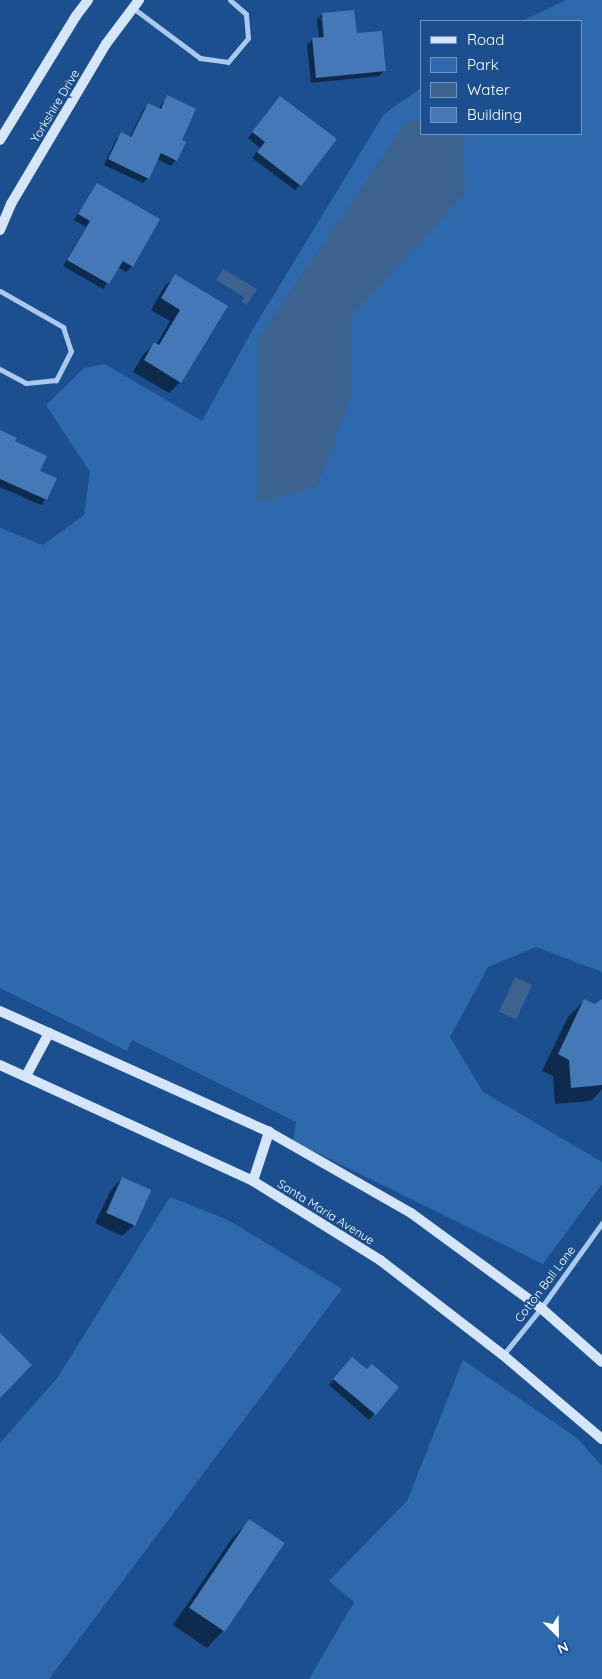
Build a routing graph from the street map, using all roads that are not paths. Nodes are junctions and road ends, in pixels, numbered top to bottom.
1 (88, 0) edge
2 (230, 0) edge
3 (136, 4) edge
4 (0, 140) edge
5 (0, 230) edge
6 (0, 291) edge
7 (0, 369) edge
8 (0, 1011) edge
9 (49, 1033) junction
10 (0, 1065) edge
11 (26, 1076) junction
12 (268, 1132) junction
13 (253, 1181) junction
14 (602, 1223) edge
15 (541, 1308) junction
16 (503, 1355) junction
17 (602, 1362) edge
18 (602, 1438) edge

1 - 4 street
2 - 3 street
3 - 5 street, Yorkshire Drive
6 - 7 street
8 - 9 street
9 - 11 street
9 - 12 street
10 - 11 street, Santa Maria Avenue
11 - 13 street, Santa Maria Avenue
12 - 13 street
12 - 15 street
13 - 16 street, Santa Maria Avenue
14 - 15 street, Cotton Ball Lane
15 - 16 street, Cotton Ball Lane
15 - 17 street
16 - 18 street, Santa Maria Avenue

